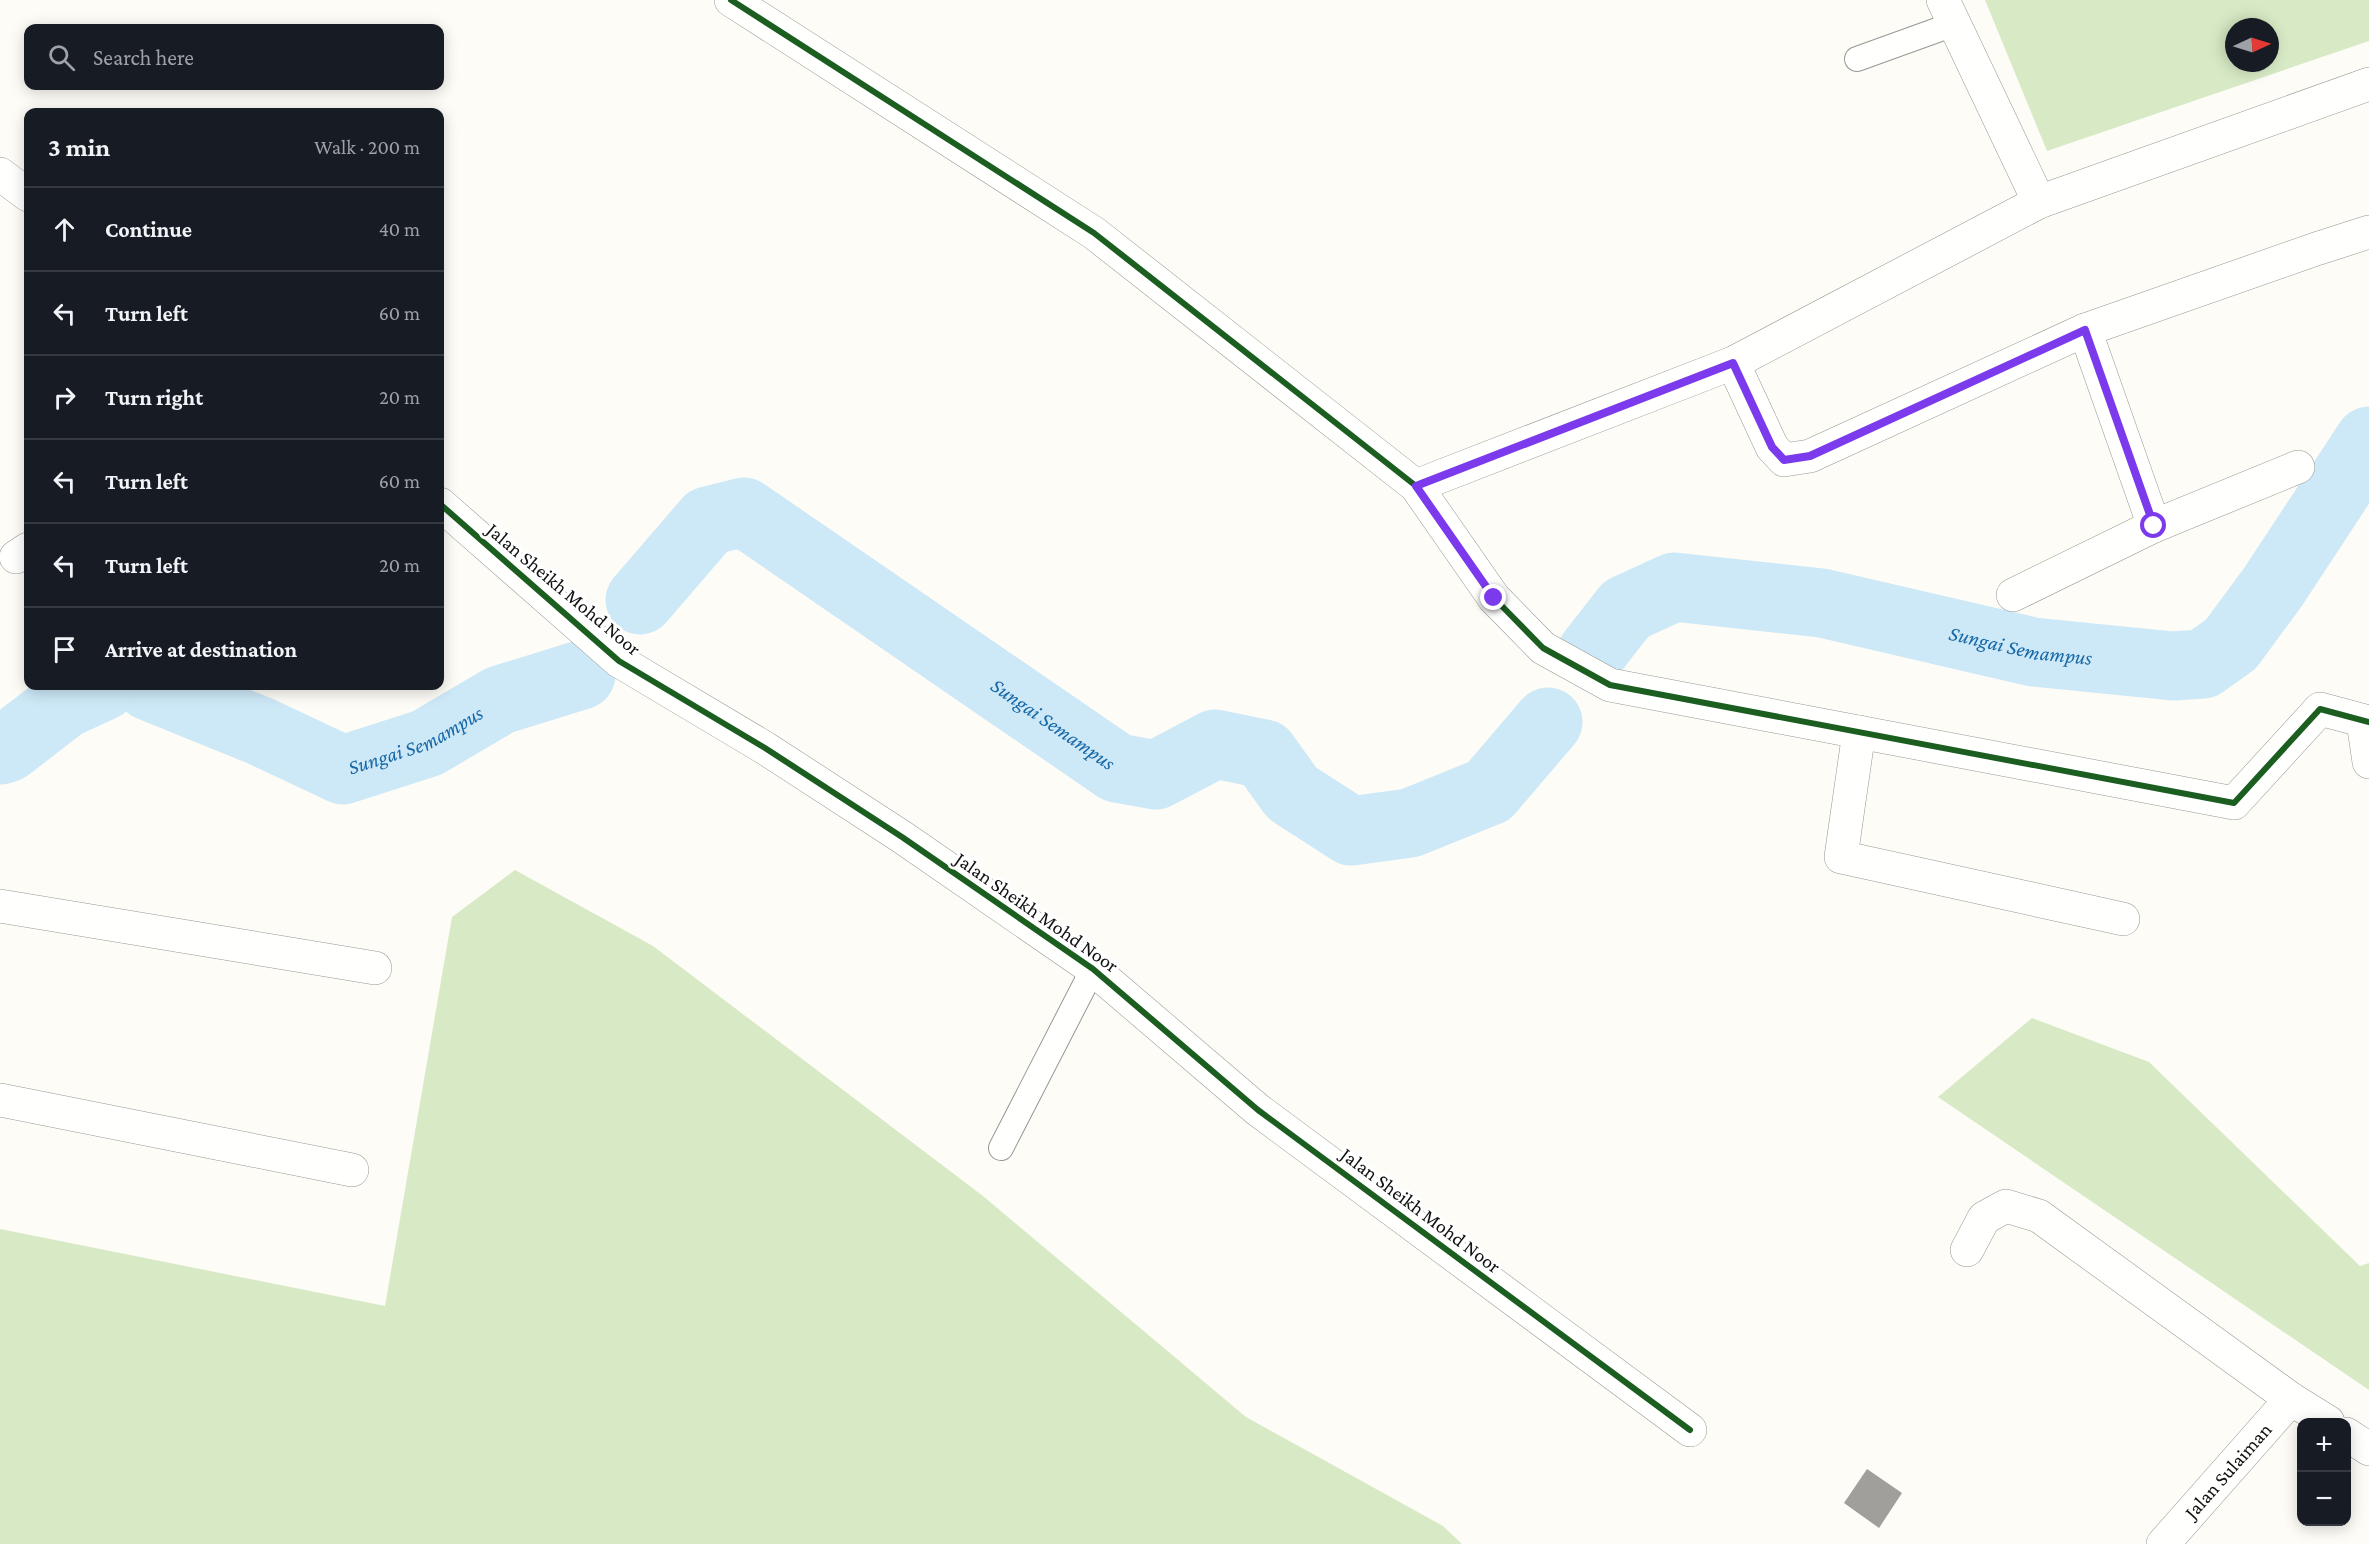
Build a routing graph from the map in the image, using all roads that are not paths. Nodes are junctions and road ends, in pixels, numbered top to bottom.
1 (731, 0) edge
2 (1948, 12) edge
3 (1857, 59) dead end
4 (2369, 84) edge
5 (0, 174) edge
6 (24, 192) edge
7 (2038, 202) junction
8 (2369, 232) edge
9 (2085, 330) junction
10 (1733, 363) junction
11 (2298, 467) dead end
12 (1416, 486) junction
13 (444, 508) edge
14 (2154, 526) junction
15 (2013, 595) dead end
16 (2366, 721) edge
17 (1859, 732) junction
18 (2369, 762) edge
19 (0, 906) edge
20 (2122, 919) dead end
21 (375, 968) dead end
22 (1093, 969) junction
23 (0, 1100) edge
24 (1000, 1148) dead end
25 (352, 1170) dead end
26 (1967, 1250) dead end
27 (2291, 1399) junction
28 (2322, 1418) edge
29 (1690, 1430) dead end
30 (2351, 1437) edge
31 (2369, 1449) edge
32 (2163, 1544) edge

1 - 12 street
2 - 3 lane
2 - 7 street
4 - 7 street
5 - 6 street
7 - 10 street
8 - 9 street
9 - 10 street
9 - 14 street
10 - 12 street
11 - 14 street
12 - 17 street
13 - 22 street, Jalan Sheikh Mohd Noor
14 - 15 street
16 - 17 street
16 - 18 street
17 - 20 street
19 - 21 street
22 - 24 lane
22 - 29 street, Jalan Sheikh Mohd Noor
23 - 25 street
26 - 27 street
27 - 28 street
27 - 32 street, Jalan Sulaiman
30 - 31 street

